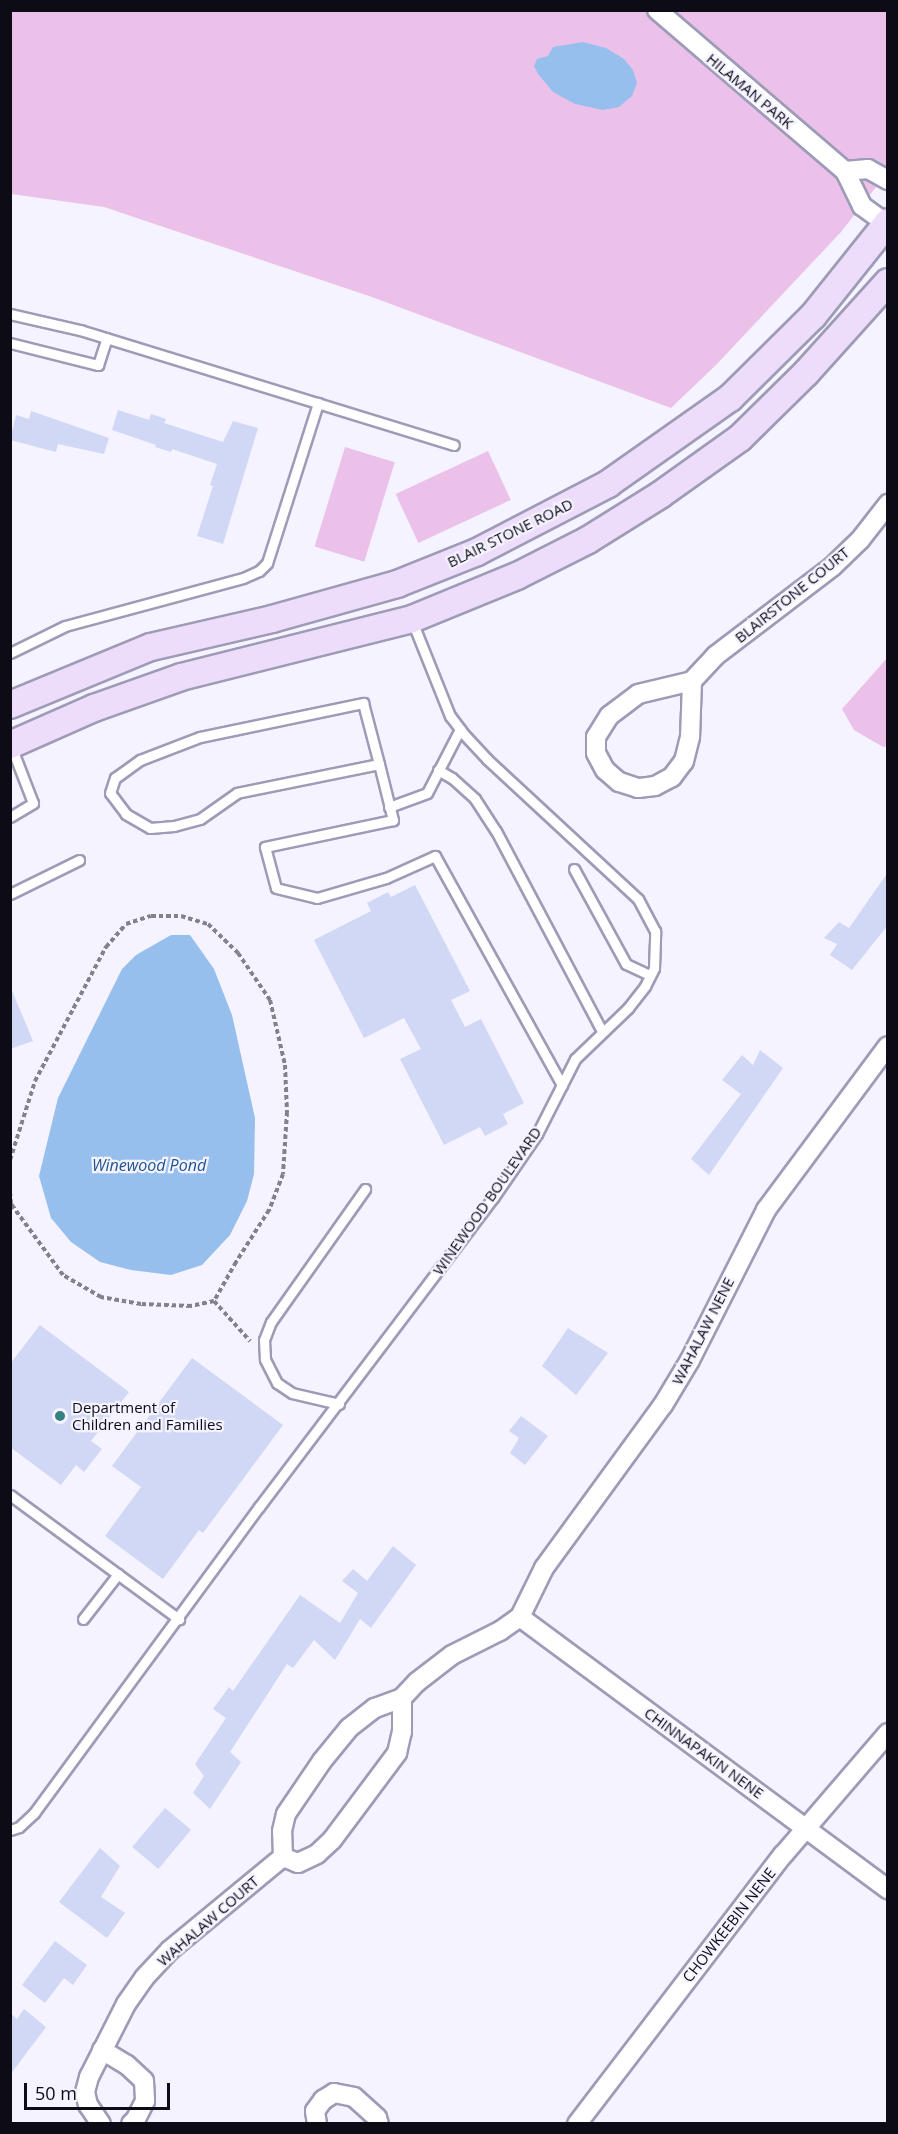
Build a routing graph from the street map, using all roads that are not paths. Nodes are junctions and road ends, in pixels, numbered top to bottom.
1 (657, 10) edge
2 (845, 171) junction
3 (888, 180) edge
4 (887, 224) edge
5 (888, 282) edge
6 (12, 314) edge
7 (10, 325) edge
8 (107, 338) junction
9 (10, 343) edge
10 (318, 403) junction
11 (454, 445) dead end
12 (888, 504) edge
13 (397, 584) junction
14 (412, 619) junction
15 (10, 653) edge
16 (692, 681) junction
17 (10, 705) edge
18 (460, 729) junction
19 (11, 744) edge
20 (379, 764) junction
21 (438, 770) junction
22 (389, 807) junction
23 (10, 817) edge
24 (79, 860) dead end
25 (574, 869) dead end
26 (10, 894) edge
27 (650, 975) junction
28 (602, 1031) junction
29 (888, 1046) edge
30 (562, 1084) junction
31 (365, 1189) dead end
32 (339, 1404) junction
33 (10, 1495) edge
34 (118, 1574) junction
35 (520, 1617) junction
36 (83, 1619) dead end
37 (179, 1619) junction
38 (402, 1698) junction
39 (888, 1733) edge
40 (807, 1828) junction
41 (10, 1830) edge
42 (283, 1857) junction
43 (888, 1888) edge
44 (102, 2050) junction
45 (101, 2124) edge
46 (131, 2124) edge
47 (317, 2124) edge
48 (379, 2124) edge
49 (577, 2124) edge

1 - 2 street, HILAMAN PARK
2 - 3 street
2 - 4 street, HILAMAN PARK
4 - 13 main road, BLAIR STONE ROAD
5 - 14 main road
6 - 7 lane
6 - 8 lane
8 - 9 lane
8 - 10 lane
10 - 11 lane
10 - 15 lane
12 - 16 street, BLAIRSTONE COURT
13 - 14 main road
13 - 17 main road, BLAIR STONE ROAD
14 - 18 lane, WINEWOOD BOULEVARD
14 - 19 main road
16 - 16 street
18 - 21 lane
18 - 27 lane, WINEWOOD BOULEVARD
19 - 23 lane
20 - 20 lane
20 - 22 lane
21 - 22 lane
21 - 28 lane
22 - 30 lane
24 - 26 lane
25 - 27 lane
27 - 28 lane, WINEWOOD BOULEVARD
28 - 30 lane, WINEWOOD BOULEVARD
29 - 35 street, WAHALAW NENE
30 - 32 lane, WINEWOOD BOULEVARD
31 - 32 lane
32 - 37 lane, WINEWOOD BOULEVARD
33 - 34 lane
34 - 36 lane
34 - 37 lane
35 - 38 street
35 - 40 street, CHINNAPAKIN NENE
37 - 41 lane, WINEWOOD BOULEVARD
38 - 42 street
38 - 42 street
39 - 40 street, CHOWKEEBIN NENE
40 - 43 street, CHINNAPAKIN NENE
40 - 49 street, CHOWKEEBIN NENE
42 - 44 street, WAHALAW COURT
44 - 45 street, WAHALAW COURT
44 - 46 street
47 - 48 street

